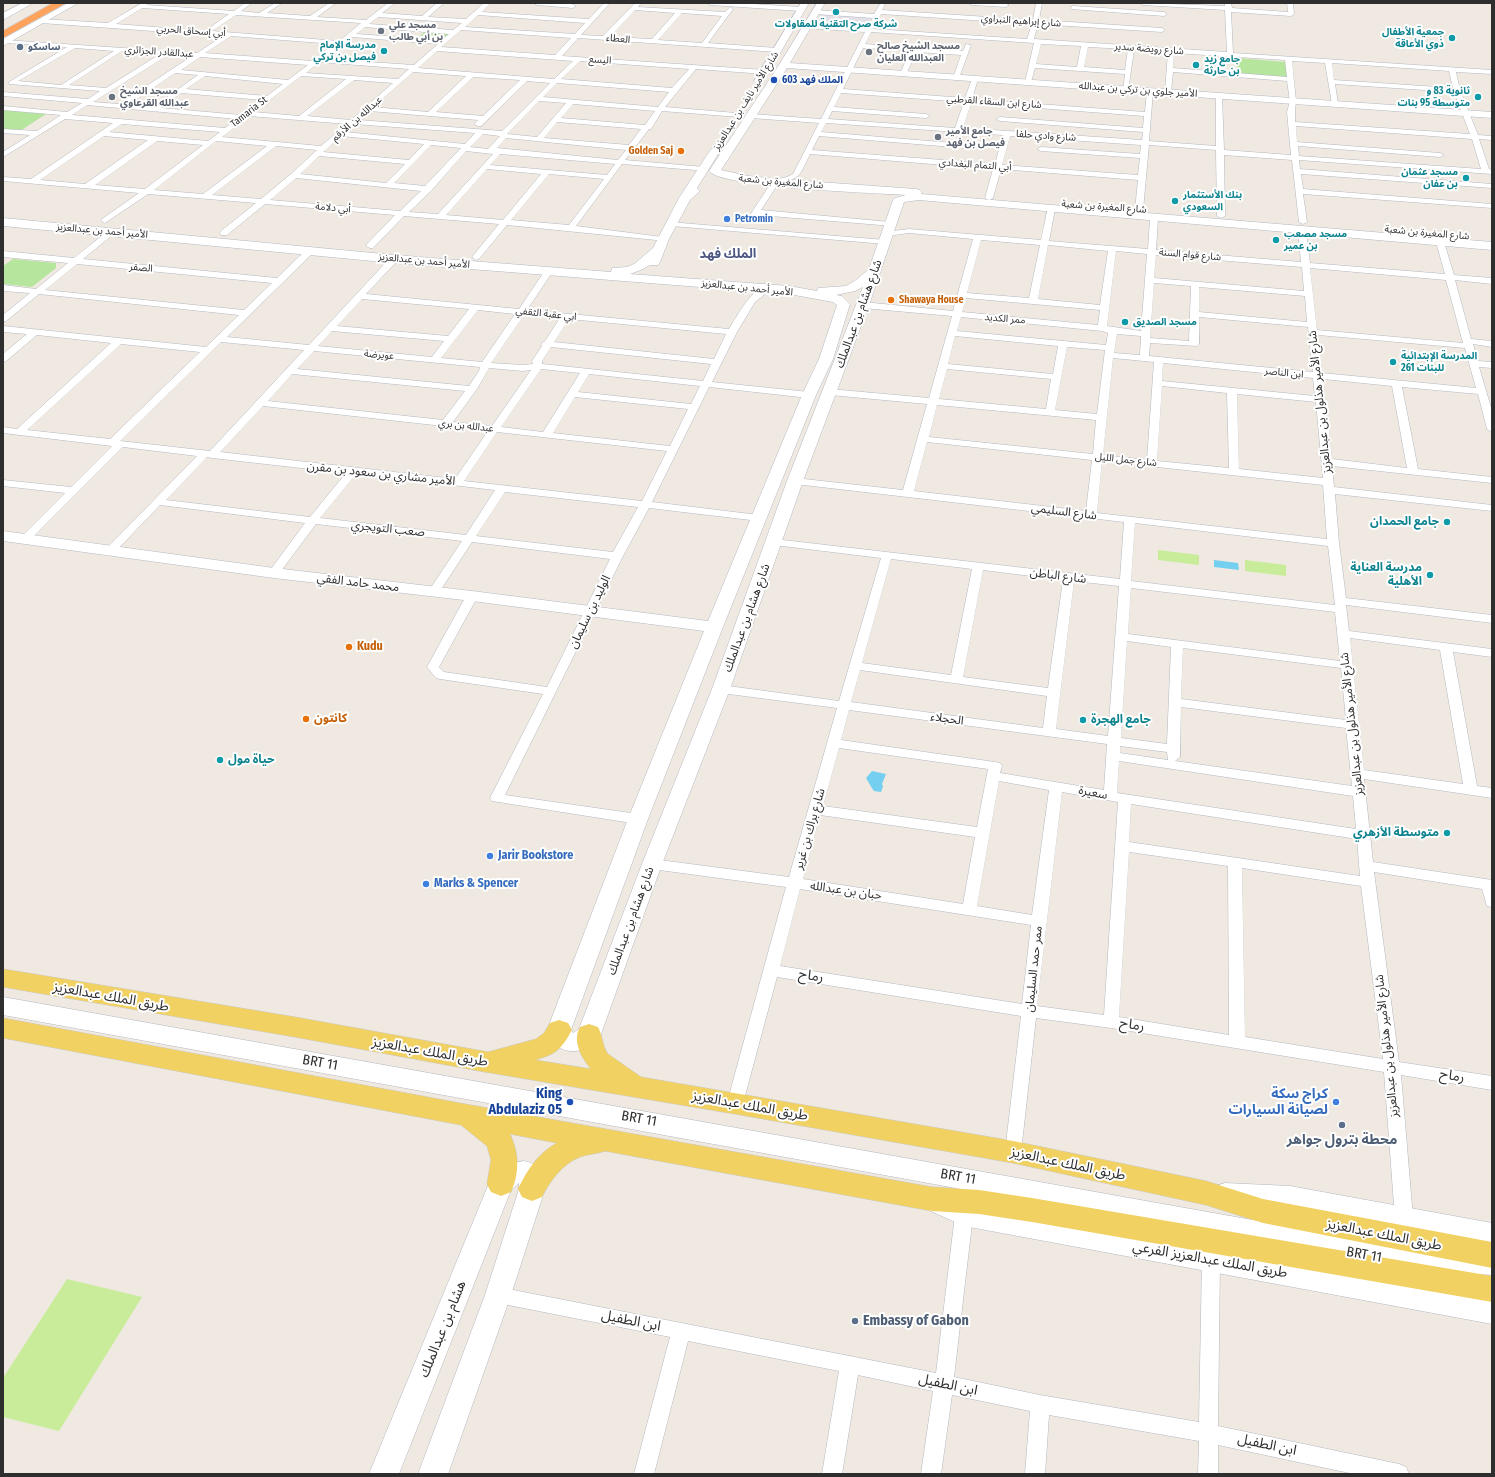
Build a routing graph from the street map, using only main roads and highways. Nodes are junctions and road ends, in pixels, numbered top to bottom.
1 (36, 3) edge
2 (45, 3) edge
3 (61, 3) edge
4 (3, 22) edge
5 (3, 26) edge
6 (4, 39) edge
7 (3, 978) edge
8 (3, 1028) edge
9 (559, 1030) road end
10 (589, 1034) road end
11 (485, 1062) junction
12 (637, 1087) junction
13 (466, 1115) junction
14 (615, 1142) junction
15 (502, 1184) road end
16 (532, 1189) road end
17 (1492, 1255) edge
18 (1492, 1289) edge

1 - 4 highway
2 - 5 highway
3 - 6 highway
7 - 11 main road, طريق الملك عبدالعزيز
8 - 13 main road
9 - 11 main road
10 - 12 main road
11 - 12 main road, طريق الملك عبدالعزيز
12 - 17 main road, طريق الملك عبدالعزيز
13 - 14 main road
13 - 15 main road
14 - 16 main road
14 - 18 main road

